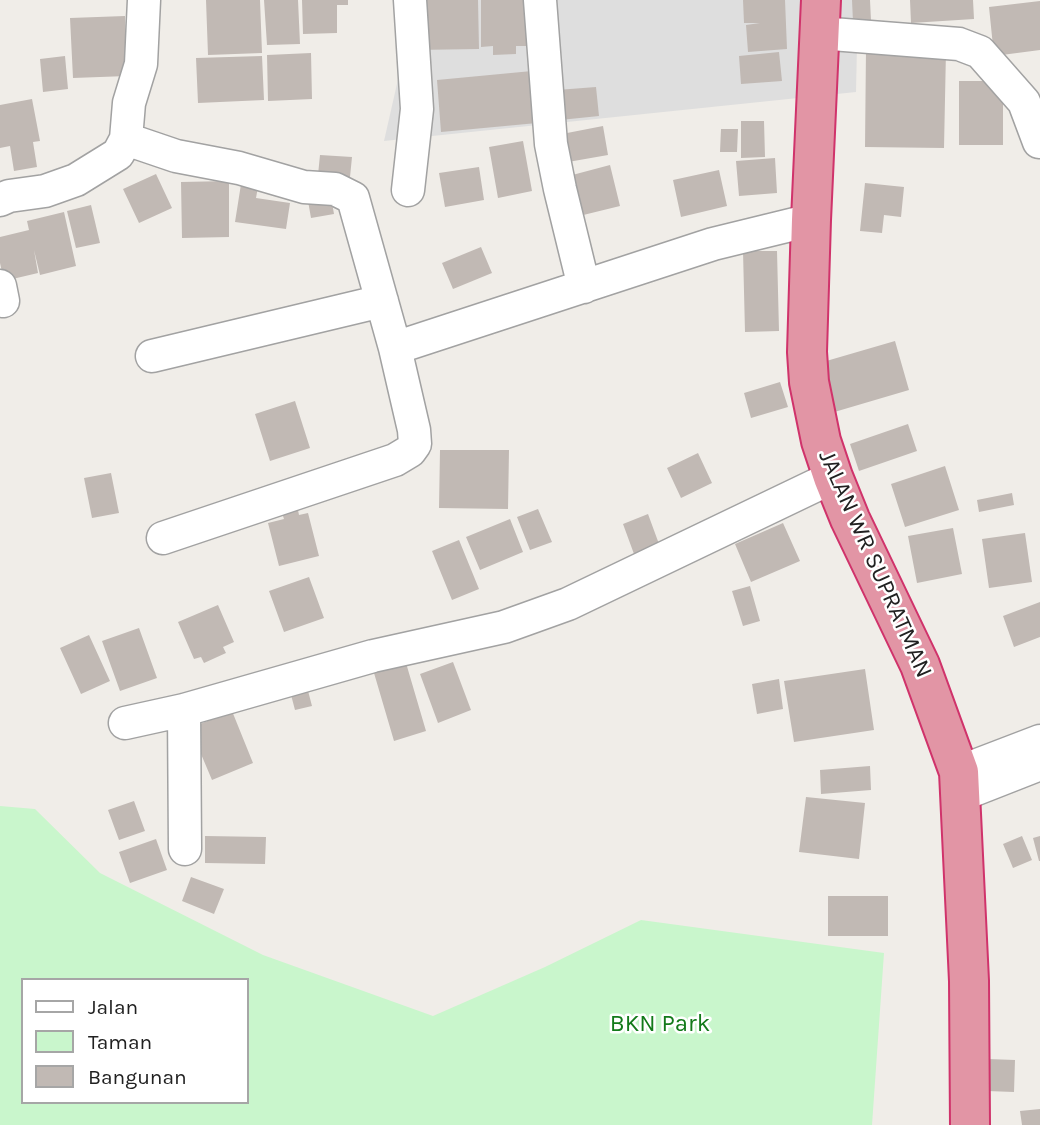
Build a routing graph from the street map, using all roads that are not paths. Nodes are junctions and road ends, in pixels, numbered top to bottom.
1 (144, 0) edge
2 (410, 0) edge
3 (540, 0) edge
4 (820, 17) edge
5 (126, 139) junction
6 (1039, 142) edge
7 (408, 190) dead end
8 (0, 200) edge
9 (811, 220) junction
10 (584, 287) junction
11 (382, 301) junction
12 (395, 348) junction
13 (152, 356) dead end
14 (833, 478) junction
15 (163, 538) dead end
16 (184, 710) junction
17 (125, 723) dead end
18 (1040, 741) edge
19 (1040, 764) edge
20 (960, 784) junction
21 (185, 849) dead end
22 (970, 1125) edge

1 - 5 street
2 - 7 street
3 - 10 street
4 - 6 street
4 - 9 highway, JALAN WR SUPRATMAN
5 - 8 street
5 - 11 street
9 - 10 street
9 - 14 highway, JALAN WR SUPRATMAN
10 - 12 street
11 - 12 street
11 - 13 street
12 - 15 street
14 - 16 street
14 - 20 highway, JALAN WR SUPRATMAN
16 - 17 street
16 - 21 street
18 - 20 street
19 - 20 street
20 - 22 highway, JALAN WR SUPRATMAN

